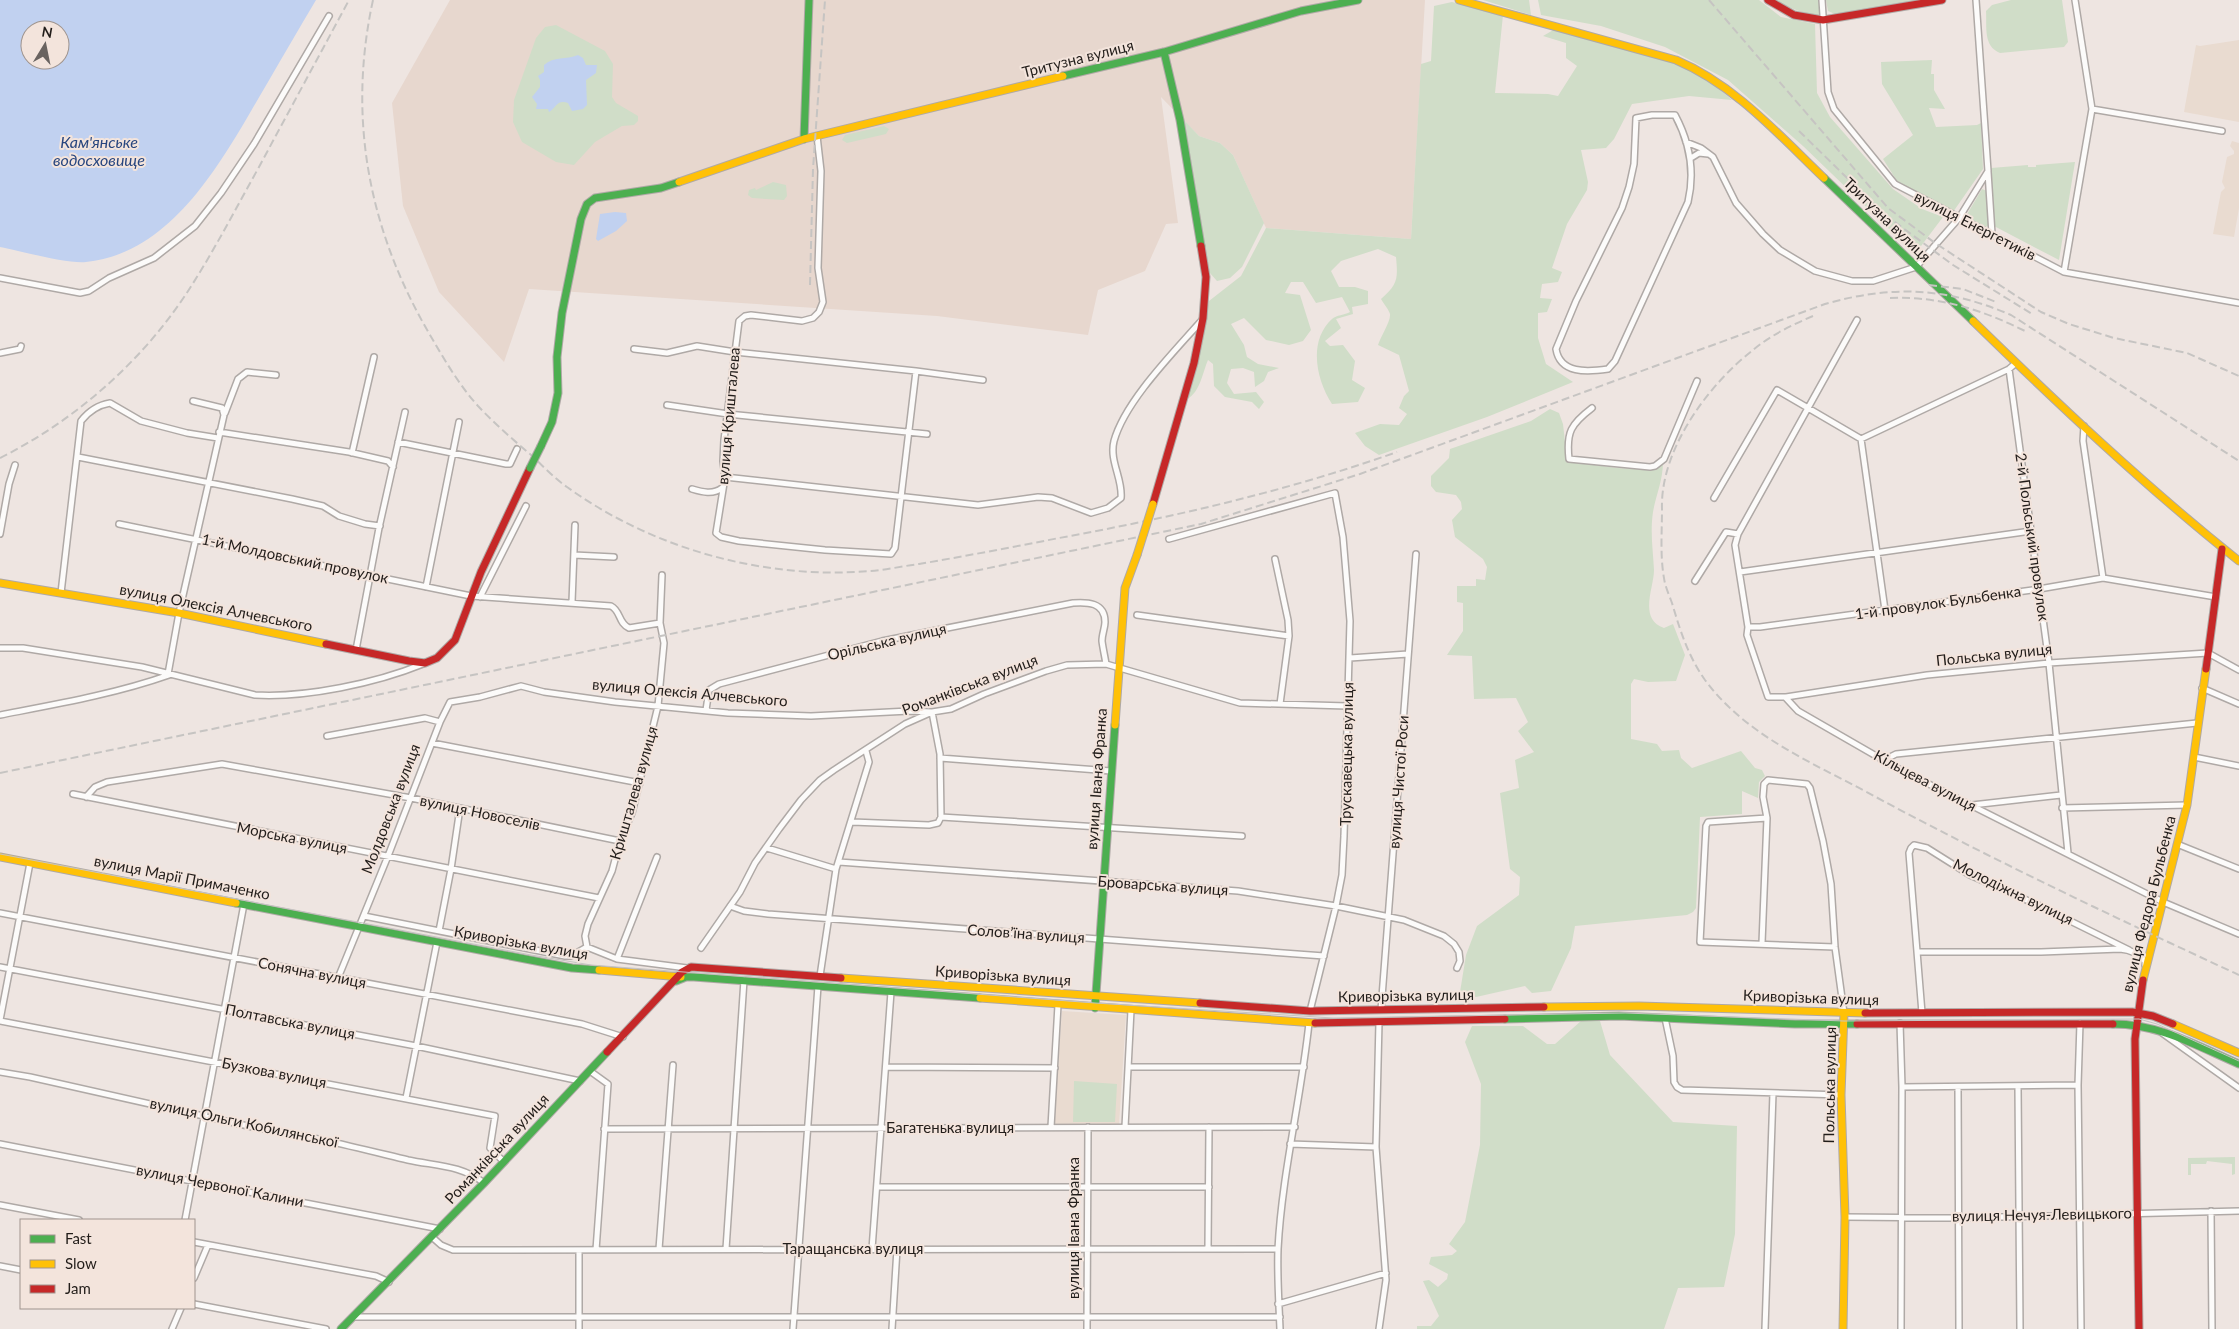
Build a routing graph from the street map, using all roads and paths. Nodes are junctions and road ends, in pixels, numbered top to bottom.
1 (809, 0) edge
2 (1358, 0) edge
3 (1459, 0) edge
4 (1768, 0) edge
5 (1822, 0) edge
6 (1942, 0) edge
7 (1976, 0) edge
8 (2075, 0) edge
9 (329, 16) dead end
10 (1823, 20) junction
11 (1164, 52) junction
12 (2092, 109) junction
13 (2222, 131) dead end
14 (817, 136) junction
15 (804, 139) junction
16 (1686, 142) junction
17 (1713, 157) junction
18 (1691, 158) junction
19 (1988, 171) junction
20 (1959, 218) junction
21 (1992, 234) junction
22 (1916, 266) junction
23 (2064, 272) junction
24 (0, 278) edge
25 (2239, 302) edge
26 (1204, 318) junction
27 (1857, 320) dead end
28 (21, 346) dead end
29 (634, 348) dead end
30 (735, 352) junction
31 (0, 353) edge
32 (374, 357) dead end
33 (2016, 363) junction
34 (2009, 369) junction
35 (916, 370) junction
36 (276, 375) dead end
37 (983, 380) dead end
38 (1697, 381) dead end
39 (193, 401) dead end
40 (666, 405) dead end
41 (1592, 408) dead end
42 (1808, 408) junction
43 (405, 412) dead end
44 (728, 414) junction
45 (224, 415) junction
46 (459, 422) dead end
47 (2084, 426) junction
48 (220, 432) junction
49 (908, 432) junction
50 (927, 434) dead end
51 (218, 438) junction
52 (1861, 439) junction
53 (398, 442) junction
54 (517, 449) dead end
55 (352, 453) junction
56 (452, 454) junction
57 (78, 457) junction
58 (391, 461) junction
59 (15, 465) dead end
60 (725, 477) junction
61 (208, 484) junction
62 (722, 487) junction
63 (692, 490) dead end
64 (901, 496) junction
65 (1714, 498) dead end
66 (526, 506) dead end
67 (119, 524) dead end
68 (575, 525) dead end
69 (380, 526) junction
70 (2031, 531) junction
71 (0, 534) edge
72 (1738, 534) junction
73 (196, 539) junction
74 (1169, 539) dead end
75 (2222, 548) junction
76 (1877, 553) junction
77 (1416, 554) dead end
78 (574, 556) junction
79 (614, 557) dead end
80 (1275, 559) dead end
81 (2239, 561) edge
82 (1740, 572) junction
83 (370, 574) junction
84 (662, 575) dead end
85 (2103, 578) junction
86 (1695, 581) dead end
87 (0, 583) edge
88 (426, 587) junction
89 (2039, 589) junction
90 (61, 593) junction
91 (471, 596) junction
92 (480, 597) junction
93 (2216, 598) junction
94 (572, 602) junction
95 (1885, 610) junction
96 (179, 613) junction
97 (1137, 615) dead end
98 (660, 623) junction
99 (1748, 627) junction
100 (1289, 636) junction
101 (0, 648) edge
102 (356, 650) junction
103 (2208, 653) junction
104 (1408, 654) junction
105 (1350, 658) junction
106 (425, 662) junction
107 (2049, 663) junction
108 (1106, 664) junction
109 (1119, 668) junction
110 (2239, 670) edge
111 (168, 675) junction
112 (2202, 688) junction
113 (1800, 695) junction
114 (1785, 697) junction
115 (450, 702) joint
116 (1280, 704) junction
117 (2239, 704) edge
118 (658, 706) junction
119 (1347, 706) junction
120 (1795, 708) junction
121 (706, 710) junction
122 (932, 712) junction
123 (0, 715) edge
124 (440, 722) junction
125 (2197, 723) junction
126 (327, 736) dead end
127 (2056, 737) junction
128 (432, 743) junction
129 (866, 751) junction
130 (2194, 757) junction
131 (940, 758) junction
132 (1884, 760) junction
133 (2239, 766) edge
134 (1111, 771) junction
135 (640, 783) junction
136 (73, 794) dead end
137 (2061, 794) junction
138 (86, 797) junction
139 (411, 798) junction
140 (2187, 805) junction
141 (1972, 806) junction
142 (460, 808) junction
143 (2062, 808) junction
144 (941, 817) junction
145 (1767, 818) junction
146 (852, 822) junction
147 (1107, 827) junction
148 (1242, 836) dead end
149 (620, 841) junction
150 (2177, 844) junction
151 (766, 848) junction
152 (2068, 854) junction
153 (388, 856) junction
154 (658, 857) dead end
155 (0, 858) edge
156 (838, 862) junction
157 (30, 863) junction
158 (451, 869) junction
159 (836, 869) junction
160 (2239, 869) edge
161 (1103, 881) junction
162 (600, 898) junction
163 (2163, 902) junction
164 (244, 904) junction
165 (730, 906) junction
166 (1336, 906) junction
167 (0, 913) edge
168 (364, 916) junction
169 (1389, 916) junction
170 (20, 917) junction
171 (829, 918) junction
172 (360, 926) junction
173 (439, 931) junction
174 (2239, 934) edge
175 (1100, 940) junction
176 (437, 942) junction
177 (1762, 943) junction
178 (587, 947) junction
179 (1835, 947) junction
180 (701, 948) dead end
181 (2129, 950) junction
182 (1918, 952) junction
183 (1324, 956) junction
184 (234, 957) junction
185 (617, 959) junction
186 (0, 967) edge
187 (688, 968) junction
188 (1457, 968) dead end
189 (2146, 968) junction
190 (10, 969) junction
191 (820, 976) junction
192 (678, 977) junction
193 (686, 977) junction
194 (338, 978) junction
195 (744, 980) junction
196 (670, 985) junction
197 (818, 986) junction
198 (891, 992) junction
199 (426, 996) junction
200 (1095, 996) junction
201 (1058, 1005) junction
202 (1095, 1008) junction
203 (223, 1010) junction
204 (1131, 1010) junction
205 (1381, 1010) junction
206 (1310, 1012) junction
207 (2139, 1012) junction
208 (1844, 1013) junction
209 (1922, 1013) junction
210 (1665, 1018) junction
211 (0, 1020) edge
212 (1379, 1022) junction
213 (1309, 1023) junction
214 (1900, 1023) junction
215 (2080, 1023) junction
216 (1844, 1024) junction
217 (2138, 1024) junction
218 (2155, 1028) junction
219 (623, 1037) junction
220 (416, 1046) junction
221 (2239, 1053) edge
222 (214, 1062) junction
223 (2239, 1064) edge
224 (673, 1065) dead end
225 (1129, 1067) junction
226 (1304, 1067) junction
227 (886, 1068) junction
228 (1055, 1068) junction
229 (590, 1071) junction
230 (0, 1072) edge
231 (580, 1081) junction
232 (2078, 1085) junction
233 (2018, 1086) junction
234 (1902, 1087) junction
235 (1958, 1088) junction
236 (2239, 1088) edge
237 (1773, 1093) junction
238 (1842, 1095) junction
239 (406, 1098) junction
240 (205, 1116) junction
241 (1088, 1127) junction
242 (1125, 1127) junction
243 (1209, 1127) junction
244 (1295, 1127) junction
245 (668, 1128) junction
246 (734, 1128) junction
247 (808, 1128) junction
248 (882, 1128) junction
249 (1051, 1128) junction
250 (604, 1129) junction
251 (0, 1144) edge
252 (1290, 1144) junction
253 (1376, 1147) junction
254 (504, 1162) junction
255 (192, 1181) junction
256 (484, 1183) junction
257 (877, 1187) junction
258 (1088, 1187) junction
259 (1209, 1187) junction
260 (0, 1205) edge
261 (2211, 1211) junction
262 (2239, 1211) edge
263 (2081, 1213) junction
264 (2138, 1213) junction
265 (2019, 1215) junction
266 (1845, 1217) junction
267 (1900, 1217) junction
268 (1959, 1218) junction
269 (74, 1219) edge
270 (185, 1219) edge
271 (440, 1229) junction
272 (432, 1237) junction
273 (195, 1242) edge
274 (208, 1245) junction
275 (1088, 1248) junction
276 (1208, 1248) junction
277 (659, 1249) junction
278 (726, 1249) junction
279 (799, 1249) junction
280 (872, 1249) junction
281 (897, 1249) junction
282 (1278, 1249) junction
283 (579, 1250) junction
284 (596, 1250) junction
285 (0, 1266) edge
286 (20, 1270) edge
287 (1386, 1274) junction
288 (195, 1276) edge
289 (389, 1282) junction
290 (195, 1304) edge
291 (1278, 1304) junction
292 (181, 1309) edge
293 (353, 1317) junction
294 (579, 1317) junction
295 (794, 1317) junction
296 (893, 1317) junction
297 (1087, 1317) junction
298 (1280, 1317) junction
299 (172, 1329) edge
300 (326, 1329) edge
301 (341, 1329) edge
302 (579, 1329) edge
303 (793, 1329) edge
304 (892, 1329) edge
305 (1087, 1329) edge
306 (1280, 1329) edge
307 (1378, 1329) edge
308 (1765, 1329) edge
309 (1843, 1329) edge
310 (1901, 1329) edge
311 (1959, 1329) edge
312 (2020, 1329) edge
313 (2081, 1329) edge
314 (2139, 1329) edge
315 (2212, 1329) edge

1 - 15 main road
2 - 11 main road, Тритузна вулиця
3 - 22 main road, Тритузна вулиця
4 - 10 main road
5 - 10 street, вулиця Енергетиків
6 - 10 main road
7 - 19 street
8 - 12 street
9 - 24 street
10 - 20 street, вулиця Енергетиків
11 - 14 main road, Тритузна вулиця
11 - 26 main road, вулиця Івана Франка
12 - 13 street
12 - 23 street
14 - 15 main road, Тритузна вулиця
14 - 30 street, вулиця Кришталева
15 - 91 main road, Тритузна вулиця, bridge
16 - 17 street
16 - 18 street
16 - 18 street
17 - 18 street
17 - 22 street
19 - 20 street
19 - 21 street
20 - 21 street, вулиця Енергетиків
20 - 22 street
21 - 23 street, вулиця Енергетиків
22 - 33 main road, Тритузна вулиця
23 - 25 street, вулиця Енергетиків
26 - 64 street
26 - 109 main road, вулиця Івана Франка, bridge
27 - 42 street, Кільцева вулиця
28 - 31 street
29 - 30 street
30 - 35 street
30 - 44 street, вулиця Кришталева
32 - 55 street
33 - 34 street
33 - 47 main road, Тритузна вулиця
34 - 52 street
34 - 70 street, 2-й Польський провулок
35 - 37 street
35 - 49 street
36 - 45 street
38 - 41 street
39 - 45 street
40 - 44 street
42 - 52 street
42 - 65 street
42 - 72 street, Кільцева вулиця
43 - 53 street
44 - 49 street
44 - 60 street, вулиця Кришталева
45 - 48 street
46 - 56 street
47 - 75 main road, Тритузна вулиця
47 - 85 street
48 - 51 street
48 - 55 street
49 - 50 street
49 - 64 street
51 - 57 street
51 - 61 street
52 - 76 street
53 - 56 street
53 - 58 street
54 - 56 street
55 - 58 street
56 - 88 street
57 - 61 street
57 - 90 street
58 - 69 street
59 - 71 street
60 - 62 street, вулиця Кришталева
60 - 64 street
61 - 69 street
61 - 73 street
62 - 63 street
62 - 64 street, вулиця Кришталева
66 - 92 street
67 - 73 street, 1-й Молдовський провулок
68 - 78 street
69 - 83 street
70 - 76 street
70 - 89 street, 2-й Польський провулок
72 - 82 street, Кільцева вулиця
72 - 86 street
73 - 83 street, 1-й Молдовський провулок
73 - 96 street
74 - 105 street, Трускавецька вулиця
75 - 81 main road, Тритузна вулиця
75 - 93 main road, вулиця Федора Бульбенка
76 - 82 street
76 - 95 street
77 - 104 street, вулиця Чистої Роси
78 - 79 street
78 - 94 street
80 - 100 street
82 - 99 street, Кільцева вулиця
83 - 88 street, 1-й Молдовський провулок
83 - 102 street
84 - 98 street, Кришталева вулиця
85 - 89 street, 1-й провулок Бульбенка
85 - 93 street, 1-й провулок Бульбенка
87 - 90 main road, вулиця Олексія Алчевського
88 - 91 street, 1-й Молдовський провулок
89 - 95 street, 1-й провулок Бульбенка
89 - 107 street, 2-й Польський провулок
90 - 96 main road, вулиця Олексія Алчевського
91 - 92 street, 1-й Молдовський провулок
91 - 106 main road
92 - 94 street, 1-й Молдовський провулок
93 - 103 main road, вулиця Федора Бульбенка
94 - 98 street, 1-й Молдовський провулок
95 - 99 street, 1-й провулок Бульбенка
96 - 102 main road, вулиця Олексія Алчевського
96 - 111 street
97 - 100 street
98 - 118 street, Кришталева вулиця
99 - 114 street, Кільцева вулиця
100 - 116 street
101 - 111 street
102 - 106 main road, вулиця Олексія Алчевського
103 - 107 street, Польська вулиця
103 - 110 street
103 - 112 main road, вулиця Федора Бульбенка
104 - 105 street
104 - 169 street, вулиця Чистої Роси
105 - 119 street, Трускавецька вулиця
106 - 111 street
107 - 113 street, Польська вулиця
107 - 127 street, 2-й Польський провулок
108 - 109 street, Романківська вулиця
108 - 121 street, Орільська вулиця
108 - 122 street, Романківська вулиця
109 - 116 street, Романківська вулиця
109 - 134 main road, вулиця Івана Франка
111 - 123 street
112 - 117 street
112 - 125 main road, вулиця Федора Бульбенка
113 - 114 street, Польська вулиця
113 - 120 street
114 - 120 street, Кільцева вулиця
115 - 118 street, вулиця Олексія Алчевського
115 - 124 street, Молдовська вулиця
116 - 119 street, Романківська вулиця
118 - 121 street, вулиця Олексія Алчевського
118 - 135 street, Кришталева вулиця
119 - 166 street, Трускавецька вулиця
120 - 132 street, Кільцева вулиця
121 - 122 street, вулиця Олексія Алчевського
122 - 129 street, Романківська вулиця
122 - 131 street
124 - 126 street
124 - 128 street, Молдовська вулиця
125 - 127 street
125 - 130 main road, вулиця Федора Бульбенка
127 - 132 street
127 - 137 street, 2-й Польський провулок
128 - 135 street
128 - 139 street, Молдовська вулиця
129 - 146 street
129 - 151 street, Романківська вулиця
130 - 133 street
130 - 140 main road, вулиця Федора Бульбенка
131 - 134 street
131 - 144 street
132 - 141 street, Кільцева вулиця
134 - 147 main road, вулиця Івана Франка
135 - 149 street, Кришталева вулиця
136 - 138 street, Морська вулиця
137 - 141 street
137 - 143 street, 2-й Польський провулок
138 - 139 street, вулиця Новоселів
138 - 153 street, Морська вулиця
139 - 142 street, вулиця Новоселів
139 - 153 street, Молдовська вулиця
140 - 143 street
140 - 150 main road, вулиця Федора Бульбенка
141 - 152 street, Кільцева вулиця
142 - 149 street, вулиця Новоселів
142 - 158 street
143 - 152 street, 2-й Польський провулок
144 - 146 street
144 - 147 street
145 - 177 street
145 - 177 street
145 - 179 street, Польська вулиця
146 - 156 street
147 - 148 street
147 - 161 main road, вулиця Івана Франка
149 - 162 street, Кришталева вулиця
150 - 160 street
150 - 163 main road, вулиця Федора Бульбенка
151 - 159 street
151 - 165 street, Романківська вулиця
152 - 163 street, Кільцева вулиця
153 - 158 street, Морська вулиця
153 - 168 street, Молдовська вулиця
154 - 185 street
155 - 157 main road, вулиця Марії Примаченко
156 - 159 street
156 - 161 street, Броварська вулиця
157 - 164 main road, вулиця Марії Примаченко
157 - 170 street
158 - 162 street, Морська вулиця
158 - 173 street
159 - 171 street
161 - 166 street, Броварська вулиця
161 - 175 main road, вулиця Івана Франка
162 - 178 street, Кришталева вулиця
163 - 174 street, Кільцева вулиця
163 - 189 main road, вулиця Федора Бульбенка
164 - 172 main road, вулиця Марії Примаченко
164 - 184 street
165 - 171 street, Соловʼїна вулиця
165 - 180 street, Романківська вулиця
166 - 169 street, Броварська вулиця
166 - 183 street, Трускавецька вулиця
167 - 170 street, Сонячна вулиця
168 - 172 street, Молдовська вулиця
168 - 173 street
169 - 188 street, Броварська вулиця
169 - 205 street, вулиця Чистої Роси
170 - 184 street, Сонячна вулиця
170 - 190 street
171 - 175 street, Соловʼїна вулиця
171 - 191 street
172 - 176 main road, Криворізька вулиця
172 - 194 street, Молдовська вулиця
173 - 178 street
175 - 183 street, Соловʼїна вулиця
175 - 200 main road, вулиця Івана Франка
176 - 192 main road, Криворізька вулиця
176 - 199 street
177 - 179 street
178 - 185 street
179 - 208 street, Польська вулиця
181 - 182 street
181 - 182 street, Молодіжна вулиця
181 - 189 street
182 - 209 street, Молодіжна вулиця
183 - 206 street, Трускавецька вулиця
184 - 194 street, Сонячна вулиця
184 - 203 street
185 - 187 street
186 - 190 street, Полтавська вулиця
187 - 191 main road, Криворізька вулиця
187 - 192 main road
189 - 207 main road, вулиця Федора Бульбенка
190 - 203 street, Полтавська вулиця
190 - 211 street
191 - 200 main road, Криворізька вулиця
192 - 193 main road, Криворізька вулиця
192 - 196 main road
193 - 195 main road, Криворізька вулиця
193 - 196 main road, Криворізька вулиця
194 - 199 street, Сонячна вулиця
195 - 197 main road, Криворізька вулиця
195 - 246 street
196 - 219 main road, Романківська вулиця
197 - 198 main road, Криворізька вулиця
197 - 247 street
198 - 201 main road, Криворізька вулиця
198 - 227 street
199 - 219 street, Сонячна вулиця
199 - 220 street
200 - 202 main road, вулиця Івана Франка
200 - 206 main road, Криворізька вулиця
201 - 202 main road, Криворізька вулиця
201 - 228 street
202 - 204 main road, Криворізька вулиця
203 - 220 street, Полтавська вулиця
203 - 222 street
204 - 213 main road, Криворізька вулиця
204 - 225 street
205 - 206 main road, Криворізька вулиця
205 - 208 main road, Криворізька вулиця
207 - 209 main road, Криворізька вулиця
207 - 217 main road, вулиця Федора Бульбенка
207 - 221 main road, Криворізька вулиця
208 - 209 main road, Криворізька вулиця
208 - 216 main road, Польська вулиця
210 - 212 main road, Криворізька вулиця
210 - 216 main road, Криворізька вулиця
210 - 237 street
211 - 222 street, Бузкова вулиця
212 - 213 main road, Криворізька вулиця
212 - 253 street
213 - 226 street
214 - 215 main road, Криворізька вулиця
214 - 216 main road, Криворізька вулиця
214 - 234 street
215 - 217 main road, Криворізька вулиця
215 - 232 street
216 - 238 main road, Польська вулиця
217 - 218 main road, Криворізька вулиця
217 - 264 main road, вулиця Федора Бульбенка
218 - 223 main road, Криворізька вулиця
218 - 236 street
219 - 229 main road, Романківська вулиця
220 - 231 street, Полтавська вулиця
220 - 239 street
222 - 239 street, Бузкова вулиця
222 - 240 street
224 - 245 street
225 - 226 street
225 - 242 street
226 - 244 street
227 - 228 street
227 - 248 street
228 - 249 street
229 - 231 main road, Романківська вулиця
229 - 250 street
230 - 240 street, вулиця Ольги Кобилянської
231 - 254 main road, Романківська вулиця
232 - 233 street
232 - 263 street
233 - 235 street
233 - 265 street
234 - 235 street
234 - 267 street
235 - 268 street
237 - 238 street
237 - 308 street
238 - 266 main road, Польська вулиця
239 - 254 street, Бузкова вулиця
240 - 255 street
240 - 256 street, вулиця Ольги Кобилянської
241 - 242 street, Багатенька вулиця
241 - 249 street, Багатенька вулиця
241 - 258 street, вулиця Івана Франка
242 - 243 street, Багатенька вулиця
243 - 244 street, Багатенька вулиця
243 - 259 street
244 - 252 street
245 - 246 street, Багатенька вулиця
245 - 250 street, Багатенька вулиця
245 - 277 street
246 - 247 street, Багатенька вулиця
246 - 278 street
247 - 248 street, Багатенька вулиця
247 - 279 street
248 - 249 street, Багатенька вулиця
248 - 257 street
250 - 284 street
251 - 255 street, вулиця Червоної Калини
252 - 253 street
252 - 282 street
253 - 287 street
254 - 256 main road, Романківська вулиця
255 - 270 street
255 - 271 street, вулиця Червоної Калини
256 - 271 main road, Романківська вулиця
257 - 258 street
257 - 280 street
258 - 259 street
258 - 275 street, вулиця Івана Франка
259 - 276 street
260 - 269 street
261 - 262 street, вулиця Нечуя-Левицького
261 - 264 street, вулиця Нечуя-Левицького
261 - 315 street
263 - 264 street, вулиця Нечуя-Левицького
263 - 265 street, вулиця Нечуя-Левицького
263 - 313 street
264 - 314 main road, вулиця Федора Бульбенка
265 - 268 street, вулиця Нечуя-Левицького
265 - 312 street
266 - 267 street, вулиця Нечуя-Левицького
266 - 309 main road, Польська вулиця
267 - 268 street, вулиця Нечуя-Левицького
267 - 310 street
268 - 311 street
271 - 272 main road, Романківська вулиця
272 - 283 street, Таращанська вулиця
272 - 289 main road, Романківська вулиця
273 - 274 street
274 - 288 street
274 - 289 street
275 - 276 street, Таращанська вулиця
275 - 281 street, Таращанська вулиця
275 - 297 street, вулиця Івана Франка
276 - 282 street, Таращанська вулиця
277 - 278 street, Таращанська вулиця
277 - 284 street, Таращанська вулиця
278 - 279 street, Таращанська вулиця
279 - 280 street, Таращанська вулиця
279 - 295 street
280 - 281 street, Таращанська вулиця
281 - 296 street
282 - 291 street
283 - 284 street, Таращанська вулиця
283 - 294 street
285 - 286 street
287 - 291 street
287 - 307 street
289 - 293 main road, Романківська вулиця
290 - 300 street
291 - 298 street
292 - 299 street
293 - 294 street
293 - 301 main road, Романківська вулиця
294 - 295 street
294 - 302 street
295 - 296 street
295 - 303 street
296 - 297 street
296 - 304 street
297 - 298 street
297 - 305 street, вулиця Івана Франка
298 - 306 street

